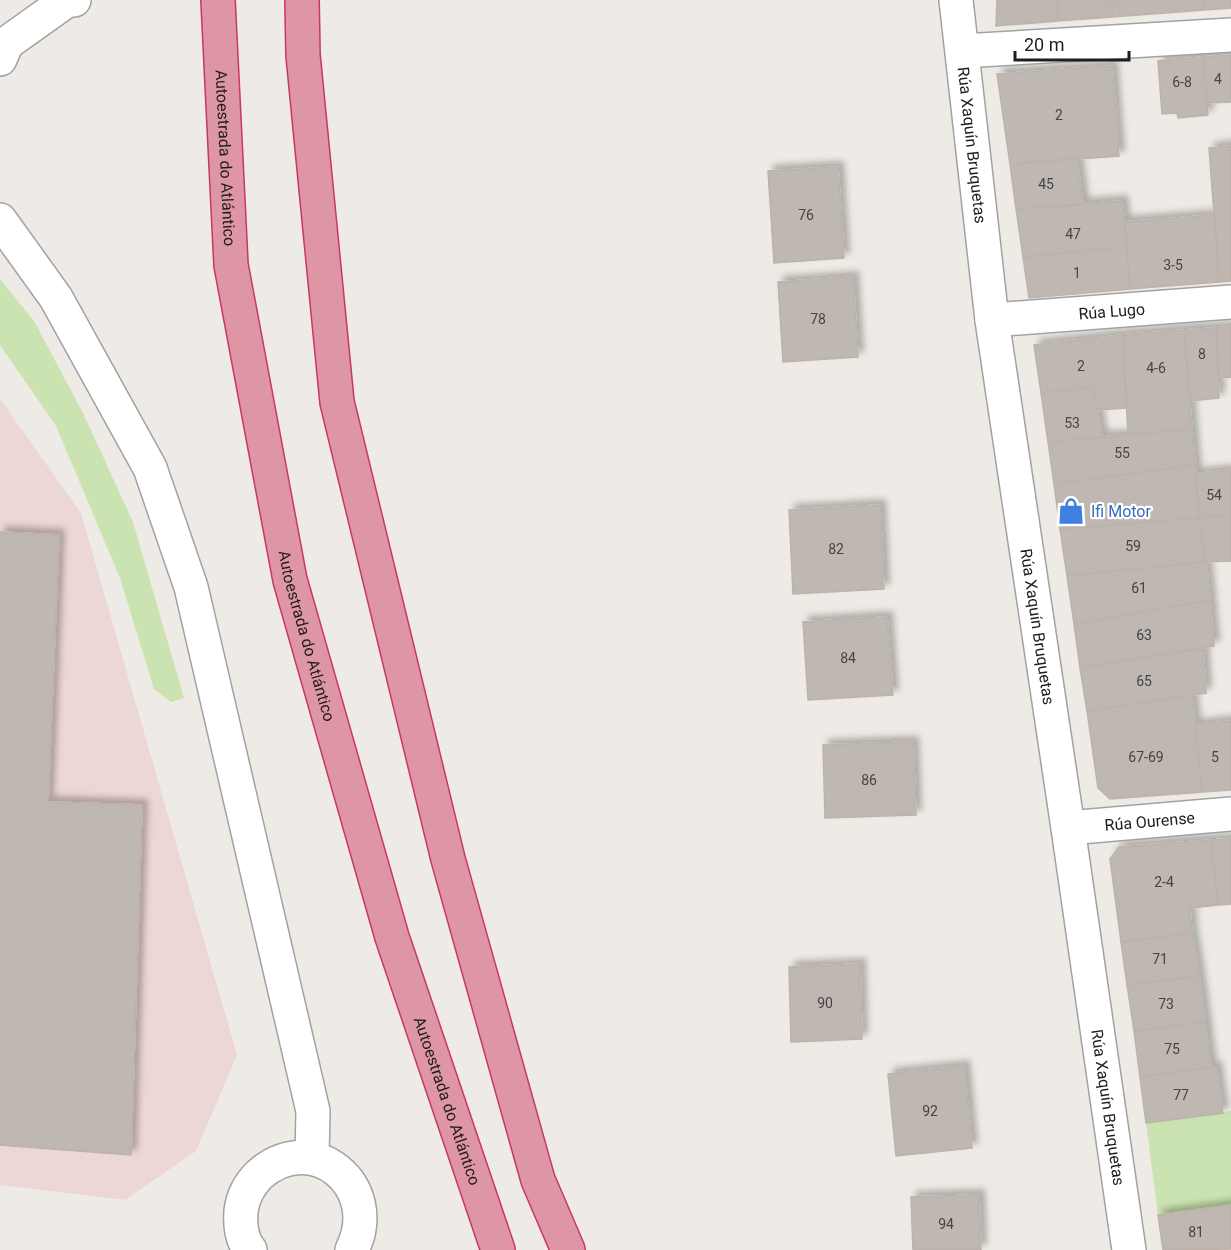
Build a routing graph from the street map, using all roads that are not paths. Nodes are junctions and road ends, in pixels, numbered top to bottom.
1 (74, 0) edge
2 (218, 0) edge
3 (302, 0) edge
4 (956, 0) edge
5 (1231, 35) edge
6 (962, 51) junction
7 (0, 59) edge
8 (0, 220) edge
9 (1231, 302) edge
10 (992, 320) junction
11 (1231, 814) edge
12 (1068, 828) junction
13 (312, 1158) junction
14 (250, 1250) edge
15 (352, 1250) edge
16 (498, 1250) edge
17 (568, 1250) edge
18 (1129, 1250) edge

1 - 7 street
2 - 16 highway, Autoestrada do Atlántico
3 - 17 highway
4 - 6 street, Rúa Xaquín Bruquetas
5 - 6 street
6 - 10 street, Rúa Xaquín Bruquetas
8 - 13 street
9 - 10 street, Rúa Lugo
10 - 12 street, Rúa Xaquín Bruquetas
11 - 12 street, Rúa Ourense
12 - 18 street, Rúa Xaquín Bruquetas
13 - 14 street
13 - 15 street

